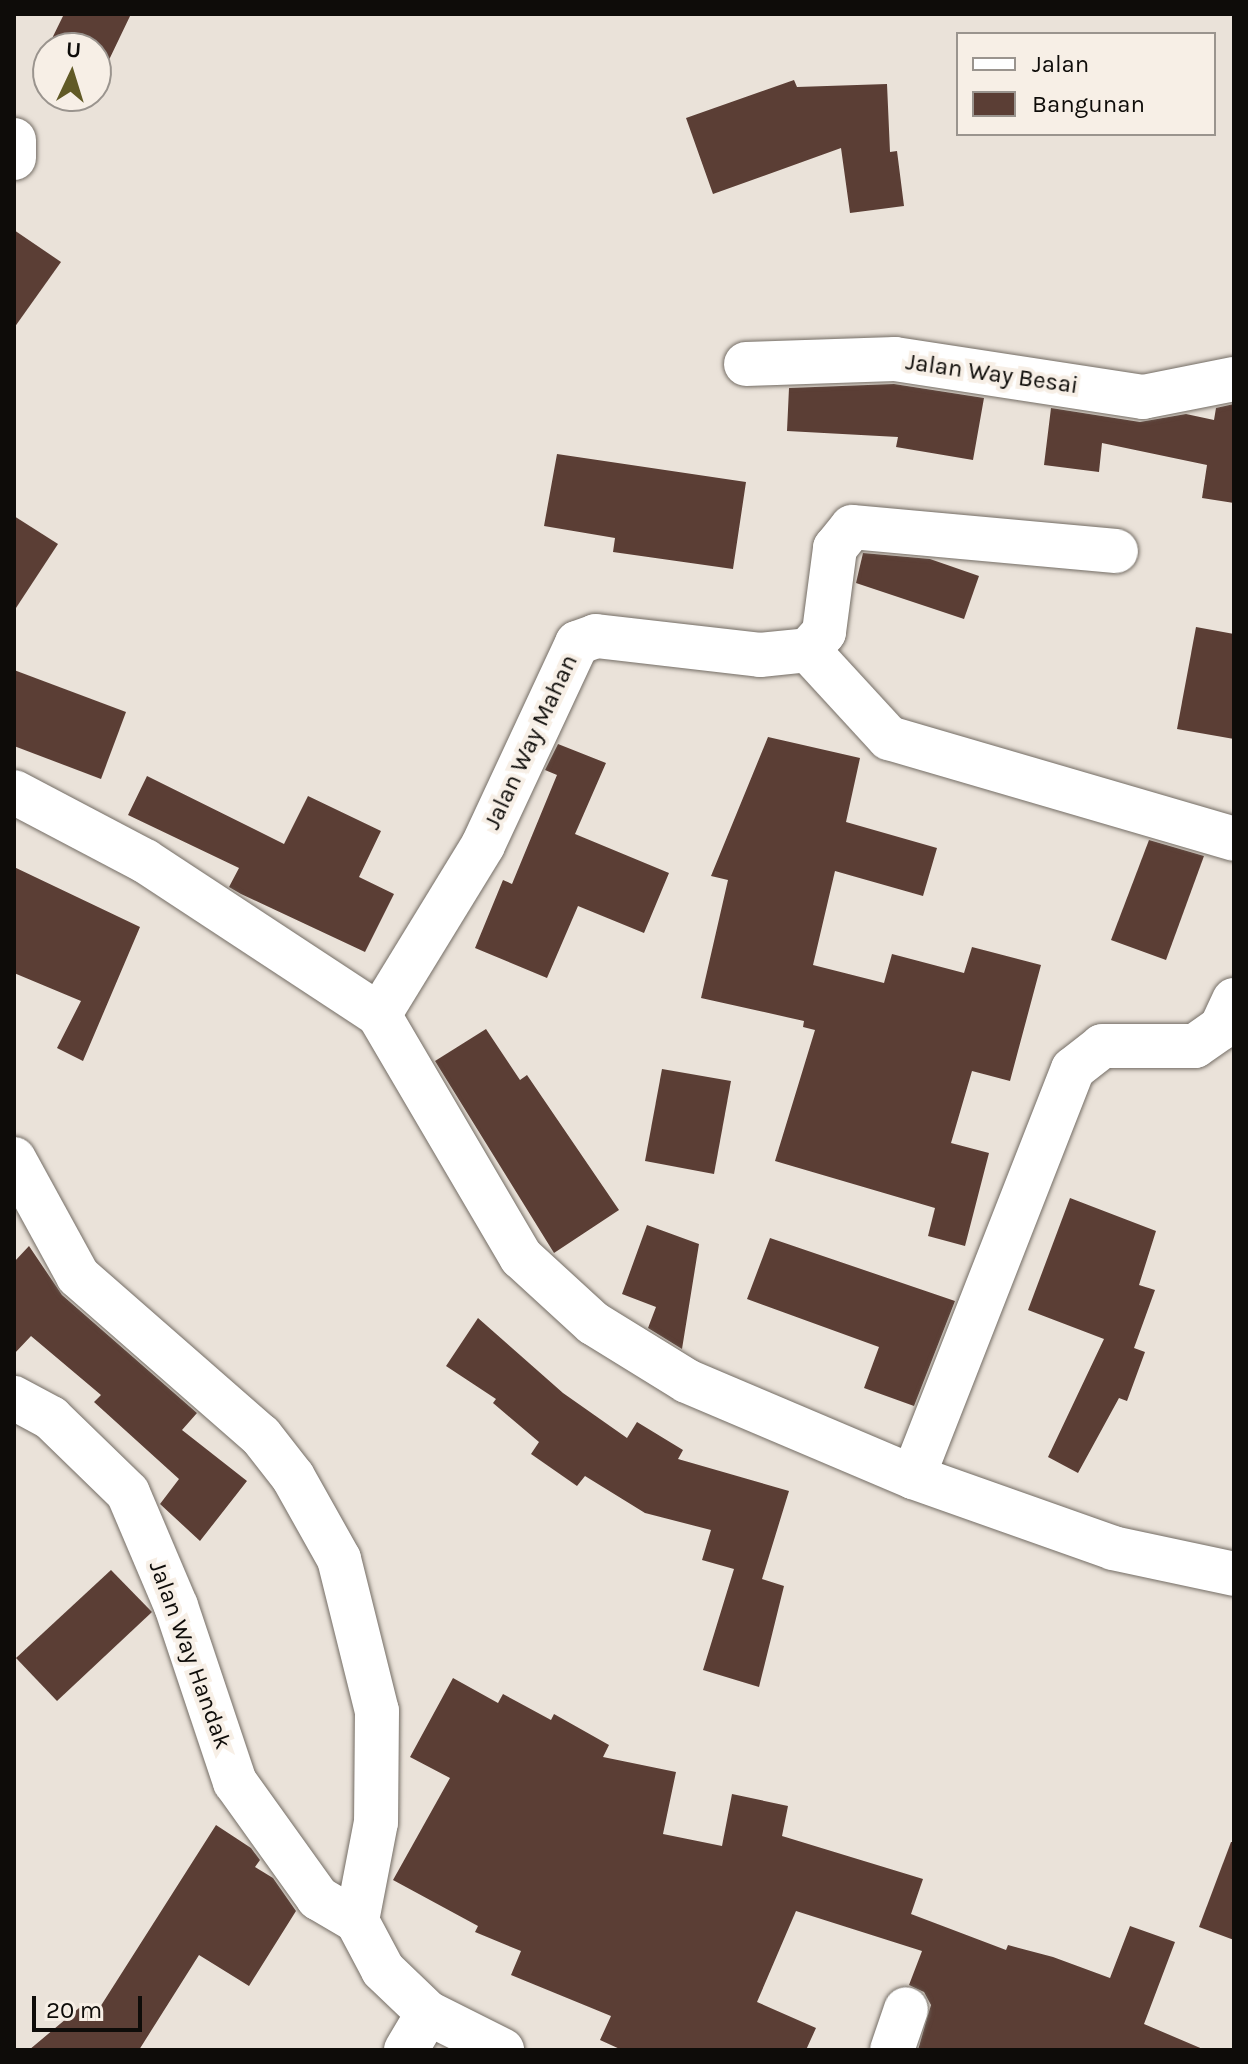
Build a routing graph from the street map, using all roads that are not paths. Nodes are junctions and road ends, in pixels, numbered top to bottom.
1 (14, 140) edge
2 (14, 158) edge
3 (746, 364) dead end
4 (1234, 379) edge
5 (1116, 551) dead end
6 (808, 650) junction
7 (14, 792) edge
8 (1234, 839) edge
9 (1234, 1000) edge
10 (379, 1015) junction
11 (14, 1159) edge
12 (14, 1398) edge
13 (913, 1477) junction
14 (1234, 1574) edge
15 (357, 1921) junction
16 (906, 2009) dead end
17 (428, 2013) junction
18 (406, 2050) edge
19 (502, 2050) edge
20 (892, 2050) edge

1 - 2 street
3 - 4 street, Jalan Way Besai
5 - 6 street
6 - 8 street
6 - 10 street, Jalan Way Mahan
7 - 10 street
9 - 13 street
10 - 13 street
11 - 15 street
12 - 15 street, Jalan Way Handak
13 - 14 street
15 - 17 street
16 - 20 street
17 - 18 street
17 - 19 street

